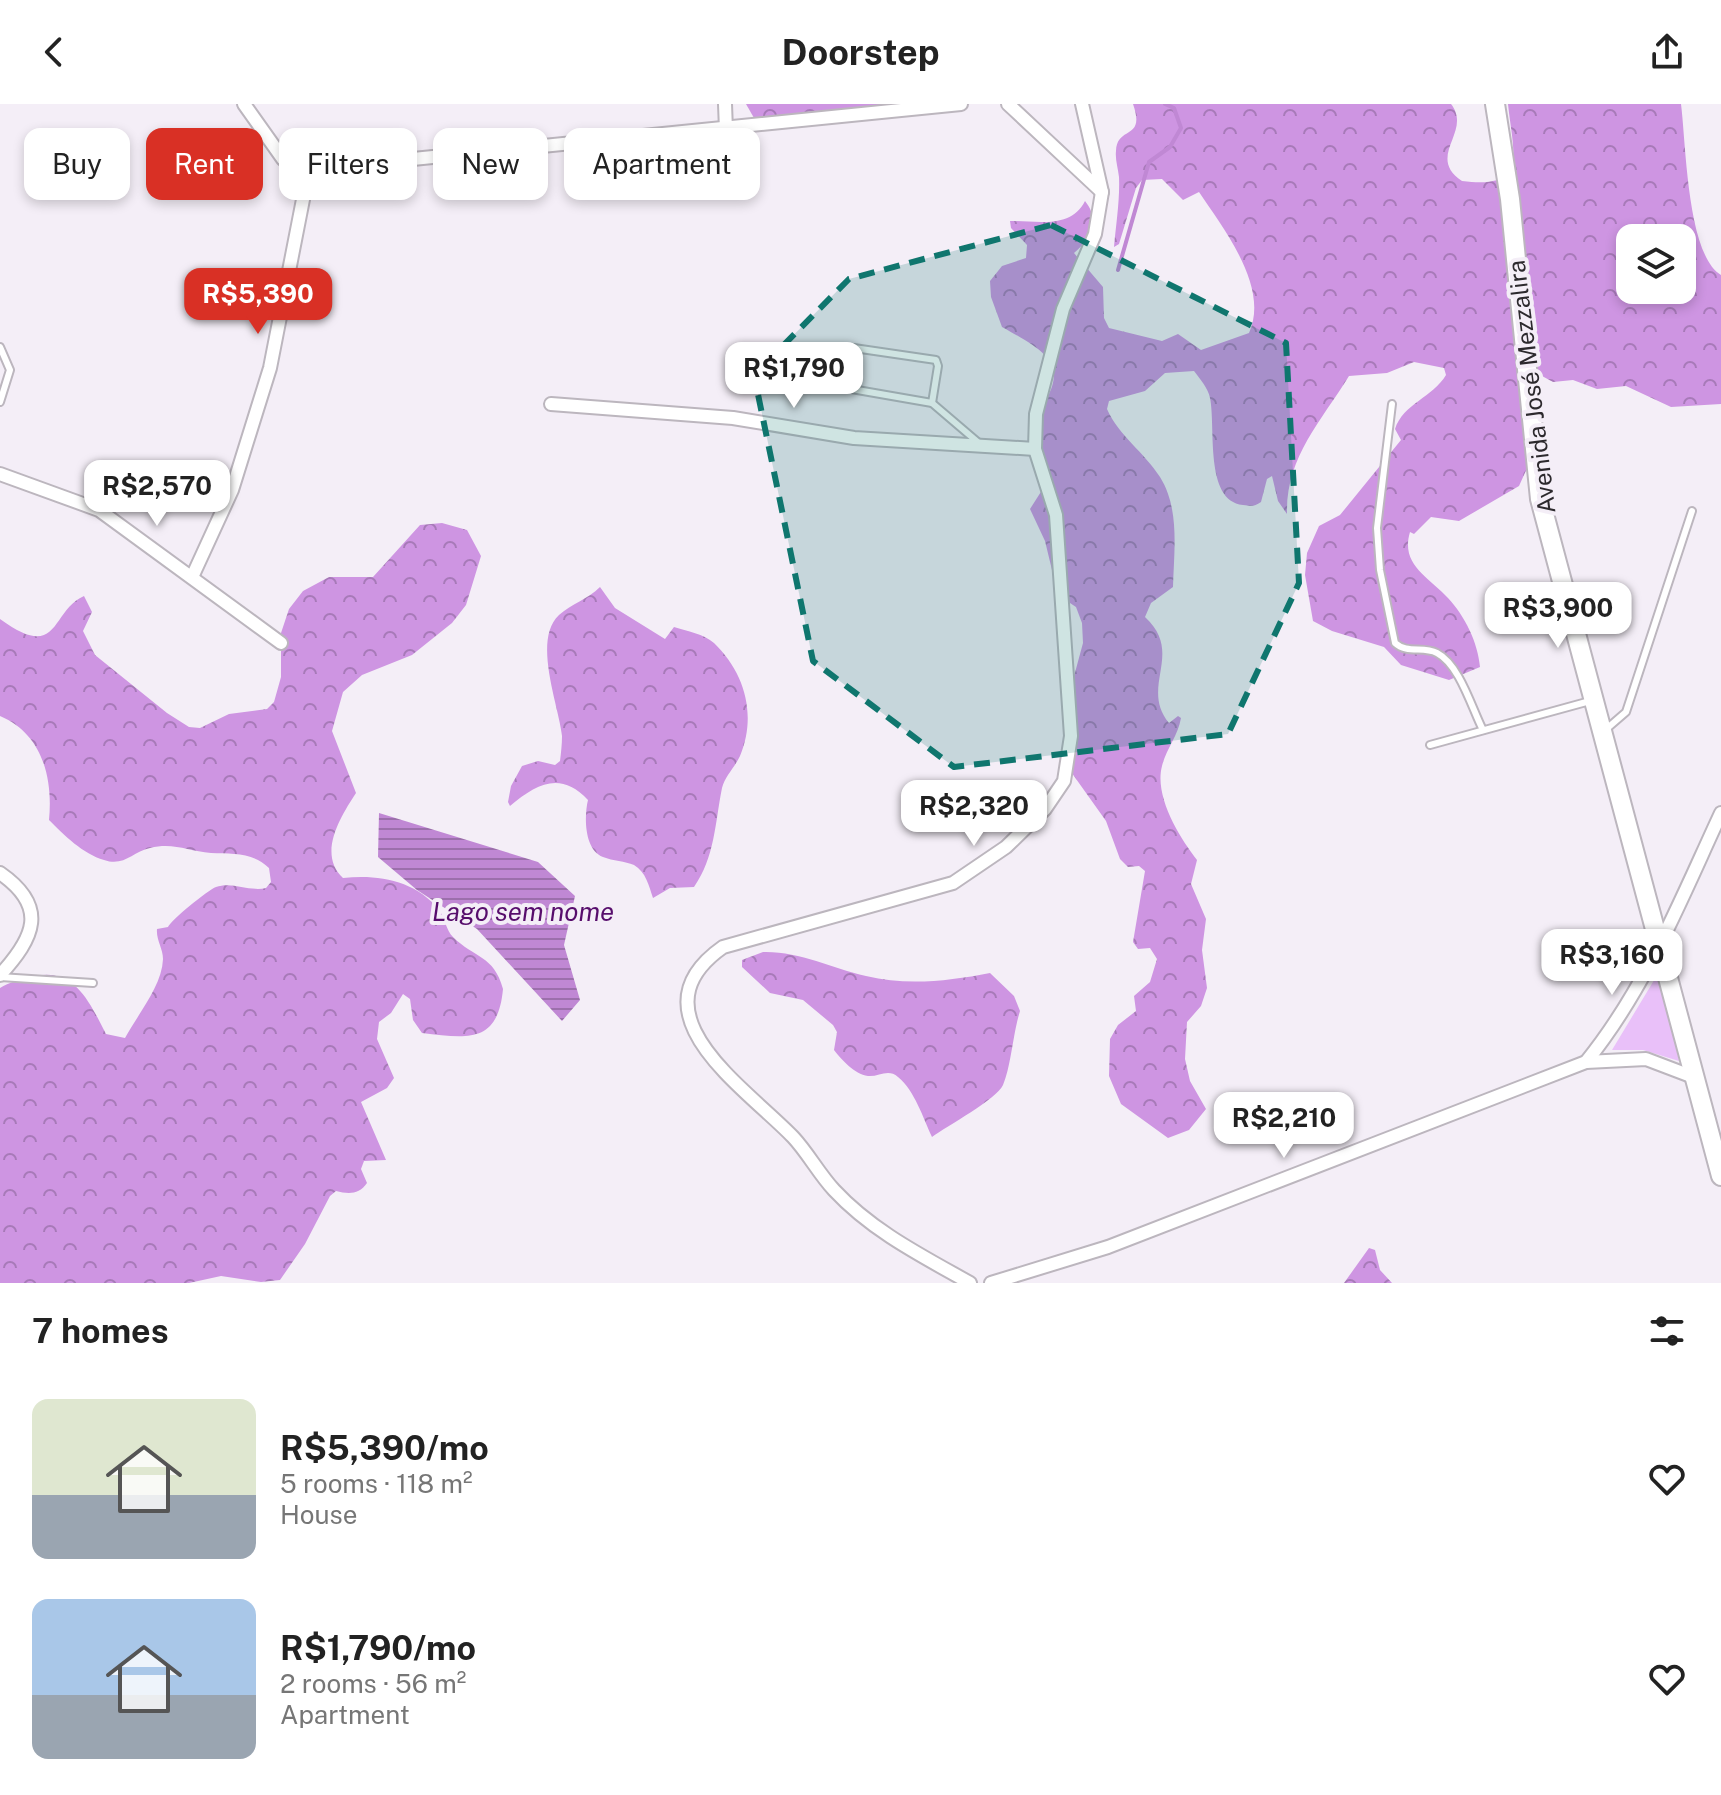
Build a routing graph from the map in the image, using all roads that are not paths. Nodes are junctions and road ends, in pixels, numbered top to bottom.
1 (244, 104) edge
2 (725, 104) edge
3 (961, 104) edge
4 (1008, 104) edge
5 (1082, 104) edge
6 (1495, 104) edge
7 (726, 128) edge
8 (744, 128) edge
9 (564, 145) edge
10 (279, 153) edge
11 (417, 159) edge
12 (1102, 192) junction
13 (303, 200) edge
14 (0, 347) edge
15 (854, 348) dead end
16 (840, 387) dead end
17 (0, 402) edge
18 (932, 403) junction
19 (551, 404) dead end
20 (1392, 404) dead end
21 (983, 446) junction
22 (1035, 449) junction
23 (0, 474) edge
24 (1692, 511) dead end
25 (193, 575) junction
26 (281, 643) dead end
27 (1593, 700) junction
28 (1483, 730) junction
29 (1601, 733) junction
30 (1430, 745) dead end
31 (1721, 813) edge
32 (0, 873) edge
33 (1660, 946) junction
34 (0, 976) edge
35 (93, 983) dead end
36 (1586, 1062) junction
37 (1696, 1078) junction
38 (1721, 1176) edge
39 (970, 1283) edge
40 (991, 1283) edge

1 - 10 street
2 - 7 street
3 - 8 street
4 - 12 street
5 - 12 street
6 - 27 main road, Avenida José Mezzalira
9 - 11 street
12 - 22 street
13 - 25 street
14 - 17 lane
15 - 18 lane
16 - 18 lane
18 - 21 lane
19 - 21 street
20 - 28 lane
21 - 22 street
22 - 39 street
23 - 25 street
24 - 29 lane
25 - 26 street
27 - 28 lane
27 - 29 main road, Avenida José Mezzalira
28 - 30 lane
29 - 33 main road, Avenida José Mezzalira
31 - 33 street
32 - 34 street
33 - 36 street
33 - 37 main road, Avenida José Mezzalira
34 - 35 lane
36 - 37 street
36 - 40 street
37 - 38 main road, Avenida José Mezzalira

